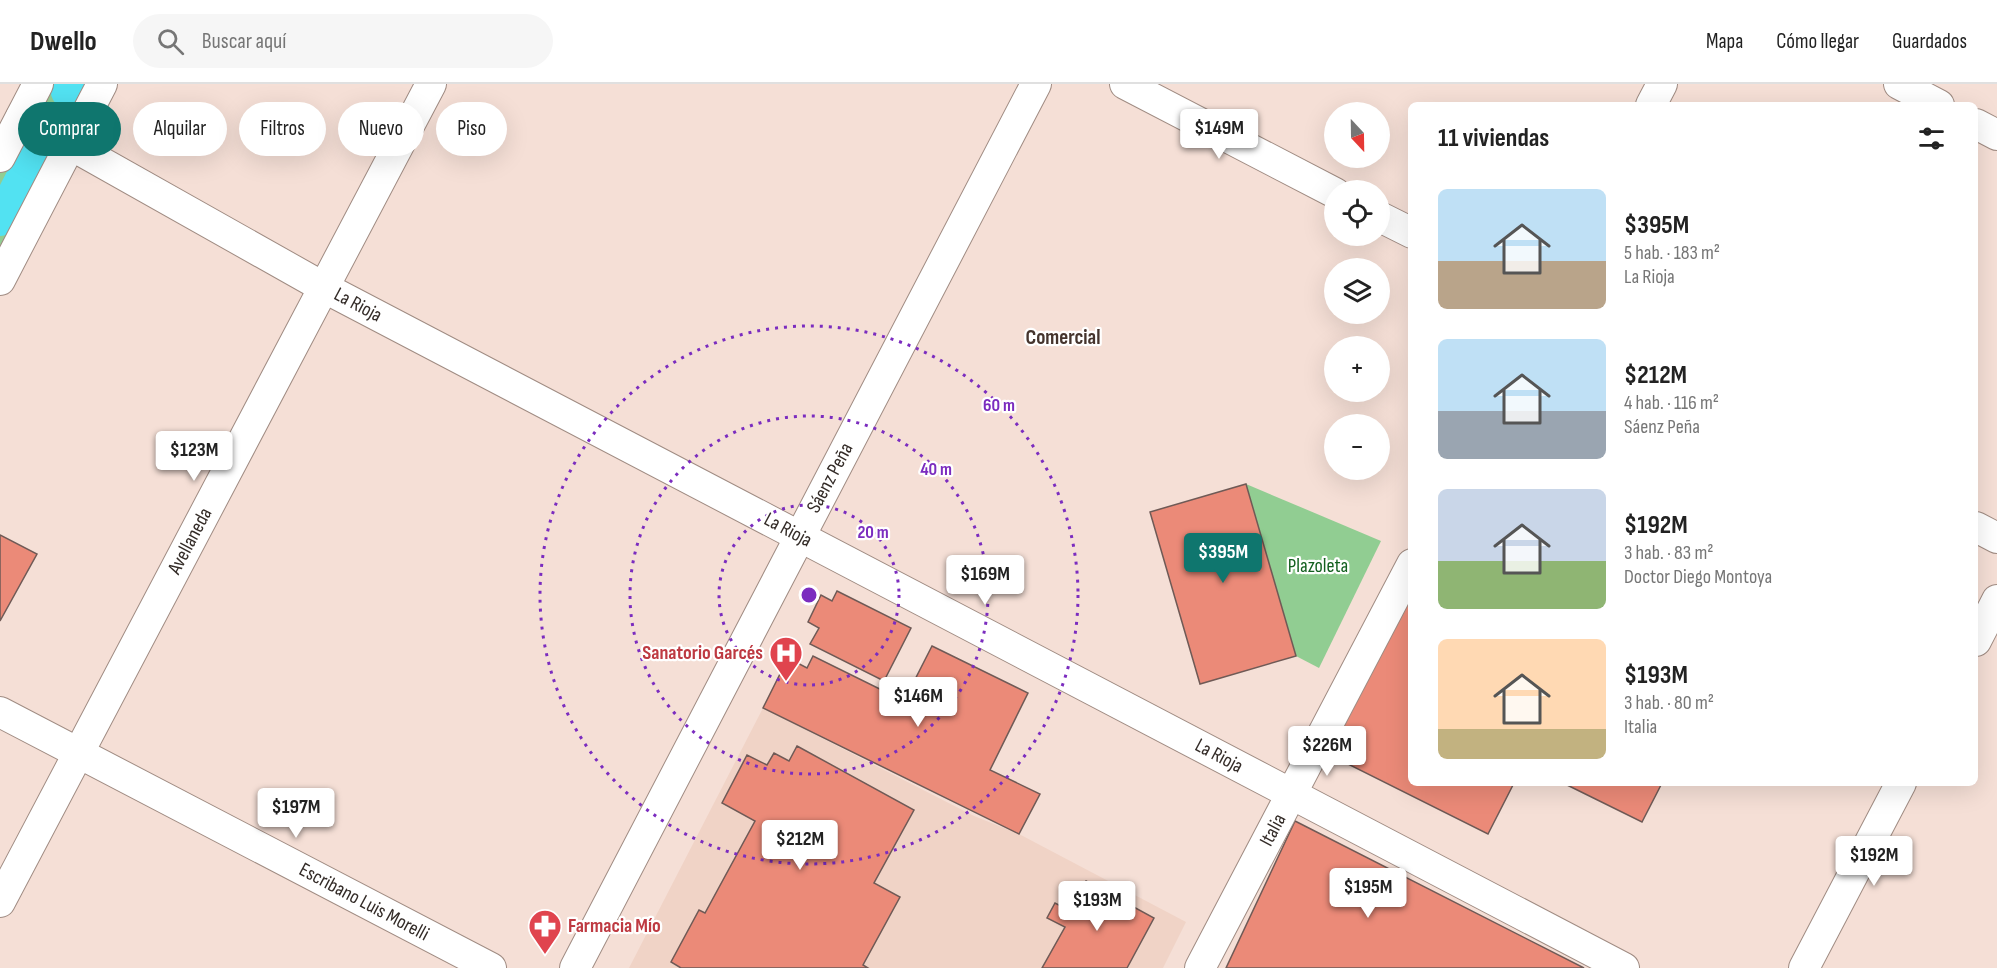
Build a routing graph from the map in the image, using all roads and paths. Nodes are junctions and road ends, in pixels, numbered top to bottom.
1 (38, 84) edge
2 (102, 84) edge
3 (431, 84) edge
4 (1036, 84) edge
5 (1125, 84) edge
6 (1662, 84) edge
7 (1899, 84) edge
8 (29, 102) edge
9 (93, 102) edge
10 (1653, 102) edge
11 (1933, 102) edge
12 (18, 123) edge
13 (1978, 125) edge
14 (1997, 135) edge
15 (0, 156) edge
16 (65, 156) edge
17 (88, 156) edge
18 (1324, 187) edge
19 (1390, 222) edge
20 (1408, 231) edge
21 (0, 280) edge
22 (323, 287) junction
23 (1978, 528) edge
24 (800, 537) junction
25 (1997, 538) edge
26 (1408, 572) edge
27 (1997, 600) edge
28 (1978, 637) edge
29 (0, 712) edge
30 (78, 753) junction
31 (1899, 786) edge
32 (1291, 794) junction
33 (0, 902) edge
34 (491, 968) edge
35 (575, 968) edge
36 (1200, 968) edge
37 (1624, 968) edge
38 (1804, 968) edge

1 - 8 street
2 - 9 street
3 - 22 street, Avellaneda
4 - 24 street, Sáenz Peña
5 - 18 street
6 - 10 street
7 - 11 street
12 - 15 street
13 - 14 street
16 - 21 street
17 - 22 street, La Rioja
19 - 20 street
22 - 24 street, La Rioja
22 - 30 street, Avellaneda
23 - 25 street
24 - 32 street, La Rioja
24 - 35 street, Sáenz Peña
26 - 32 street, Italia
27 - 28 street
29 - 30 street, Escribano Luis Morelli
30 - 33 street, Avellaneda
30 - 34 street, Escribano Luis Morelli
31 - 38 street
32 - 36 street, Italia
32 - 37 street, La Rioja

